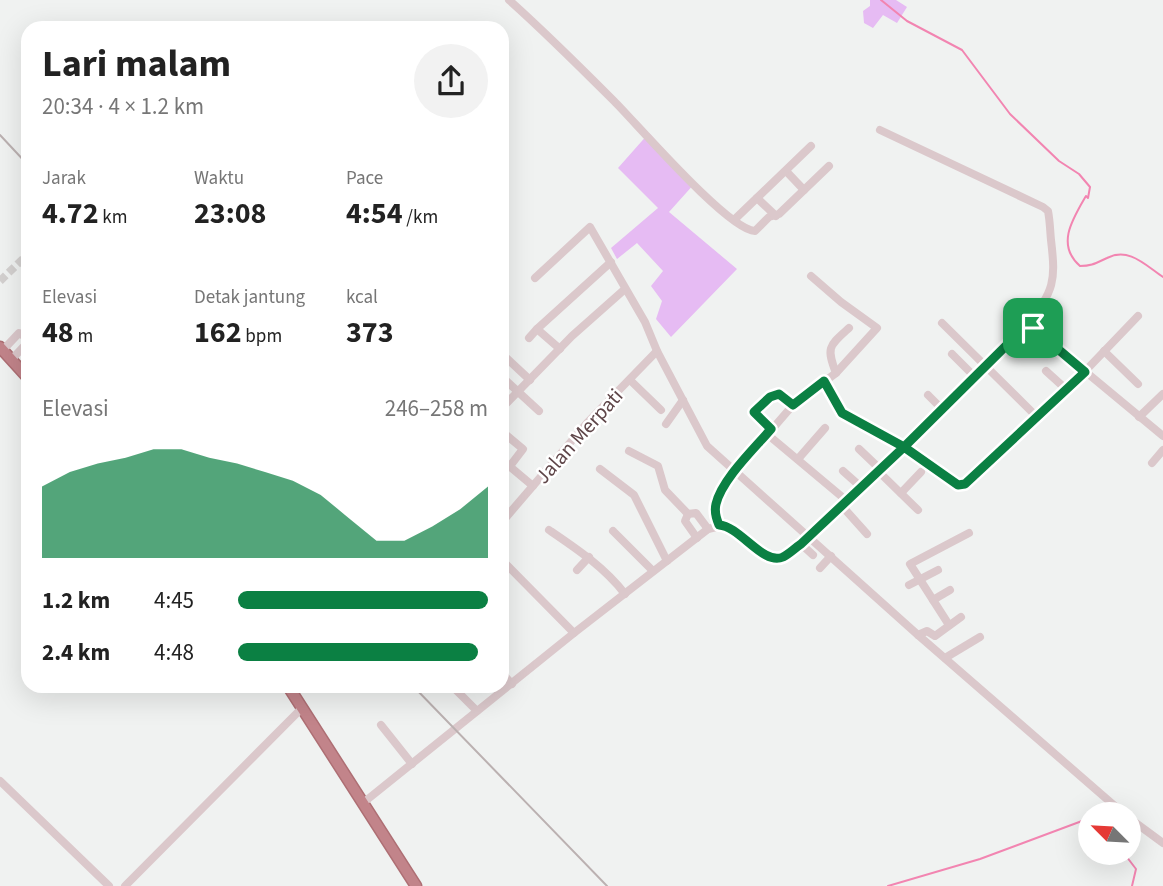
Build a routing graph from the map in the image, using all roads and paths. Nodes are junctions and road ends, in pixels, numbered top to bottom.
1 (509, 0) edge
2 (880, 130) dead end
3 (811, 146) dead end
4 (829, 166) dead end
5 (786, 170) junction
6 (804, 190) junction
7 (757, 198) junction
8 (776, 216) junction
9 (734, 220) junction
10 (611, 262) junction
11 (811, 276) dead end
12 (535, 278) dead end
13 (625, 289) junction
14 (1138, 316) dead end
15 (942, 323) dead end
16 (1028, 324) junction
17 (849, 328) dead end
18 (537, 329) junction
19 (21, 333) edge
20 (529, 338) dead end
21 (1, 348) edge
22 (21, 349) edge
23 (560, 349) junction
24 (657, 351) junction
25 (1104, 351) junction
26 (952, 355) dead end
27 (12, 359) junction
28 (509, 361) edge
29 (985, 367) junction
30 (21, 370) edge
31 (1046, 371) dead end
32 (1085, 372) junction
33 (831, 376) junction
34 (974, 376) junction
35 (530, 380) junction
36 (630, 380) junction
37 (509, 384) edge
38 (1138, 384) dead end
39 (1067, 390) junction
40 (518, 392) junction
41 (1163, 394) edge
42 (928, 395) dead end
43 (683, 400) junction
44 (509, 401) edge
45 (793, 405) junction
46 (942, 409) junction
47 (661, 410) dead end
48 (539, 411) dead end
49 (1139, 417) junction
50 (1038, 418) junction
51 (666, 424) dead end
52 (825, 428) dead end
53 (769, 432) junction
54 (1163, 436) edge
55 (509, 437) edge
56 (904, 447) junction
57 (859, 449) dead end
58 (1163, 450) edge
59 (629, 451) dead end
60 (798, 459) junction
61 (509, 461) edge
62 (1152, 463) dead end
63 (509, 466) edge
64 (600, 469) dead end
65 (879, 470) junction
66 (844, 471) dead end
67 (735, 472) junction
68 (921, 472) dead end
69 (533, 486) junction
70 (861, 487) junction
71 (901, 493) junction
72 (844, 503) junction
73 (918, 510) dead end
74 (509, 513) edge
75 (688, 514) junction
76 (719, 525) junction
77 (708, 529) junction
78 (549, 530) dead end
79 (613, 530) dead end
80 (969, 533) dead end
81 (867, 534) dead end
82 (697, 537) junction
83 (808, 537) junction
84 (801, 544) junction
85 (813, 555) dead end
86 (831, 556) junction
87 (589, 557) junction
88 (667, 561) junction
89 (509, 567) edge
90 (820, 568) dead end
91 (577, 570) dead end
92 (938, 570) dead end
93 (653, 571) junction
94 (919, 580) junction
95 (909, 585) dead end
96 (950, 590) dead end
97 (625, 594) junction
98 (933, 600) junction
99 (961, 617) dead end
100 (949, 625) junction
101 (574, 633) junction
102 (918, 635) junction
103 (979, 637) dead end
104 (945, 658) junction
105 (509, 681) edge
106 (512, 684) junction
107 (509, 686) edge
108 (292, 693) edge
109 (459, 693) edge
110 (500, 693) edge
111 (302, 708) junction
112 (477, 711) junction
113 (381, 725) dead end
114 (412, 764) junction
115 (0, 781) edge
116 (1110, 802) edge
117 (363, 803) junction
118 (1141, 827) edge
119 (1163, 843) edge
120 (109, 886) edge
121 (124, 886) edge
122 (416, 886) edge

1 - 9 street
2 - 16 street
3 - 5 street
4 - 6 street
5 - 6 street
5 - 7 street
6 - 8 street
7 - 8 street
7 - 9 street
8 - 9 street
10 - 12 street
10 - 13 street
10 - 18 street
11 - 33 street
13 - 23 street
13 - 24 street
14 - 25 street
15 - 29 street
16 - 29 street
16 - 32 street
17 - 33 street
18 - 20 street
18 - 23 street
19 - 21 street
21 - 27 highway
22 - 27 street
23 - 35 street
24 - 36 street, Jalan Merpati
24 - 43 street
25 - 32 street
25 - 38 street
26 - 34 street
27 - 30 highway
28 - 35 street
29 - 34 street
29 - 50 street
31 - 39 street
32 - 39 street
32 - 49 street
33 - 45 street
33 - 56 street
34 - 46 street
35 - 40 street
36 - 47 street
36 - 69 street, Jalan Merpati
37 - 40 street
39 - 50 street
40 - 44 street
40 - 48 street
41 - 49 street
42 - 46 street
43 - 51 street
43 - 67 street
45 - 53 street
45 - 53 street
46 - 56 street
49 - 54 street
50 - 56 street
52 - 60 street
53 - 60 street
53 - 67 street
55 - 61 street
56 - 65 street
57 - 65 street
58 - 62 street
59 - 75 street
60 - 72 street
63 - 69 street
64 - 88 street
65 - 70 street
65 - 71 street
66 - 70 street
67 - 76 street
67 - 83 street
68 - 71 street
69 - 74 street, Jalan Merpati
70 - 72 street
71 - 73 street
72 - 81 street
72 - 83 street
75 - 77 street
75 - 82 street
76 - 77 street
76 - 84 street
77 - 82 street
78 - 87 street
79 - 93 street
80 - 94 street
82 - 88 street
83 - 84 street
83 - 86 street
84 - 85 street
86 - 90 street
86 - 102 street
87 - 91 street
87 - 97 street
88 - 93 street
89 - 101 street
92 - 94 street
93 - 97 street
94 - 95 street
94 - 98 street
96 - 98 street
97 - 101 street
98 - 100 street
99 - 100 street
100 - 102 street
101 - 106 street
102 - 104 street
103 - 104 street
104 - 116 street
105 - 106 street
106 - 107 street
108 - 111 highway
109 - 112 street
110 - 112 street
111 - 117 highway
111 - 121 street
112 - 114 street
113 - 114 street
114 - 117 street
115 - 120 street
117 - 122 highway
118 - 119 street

